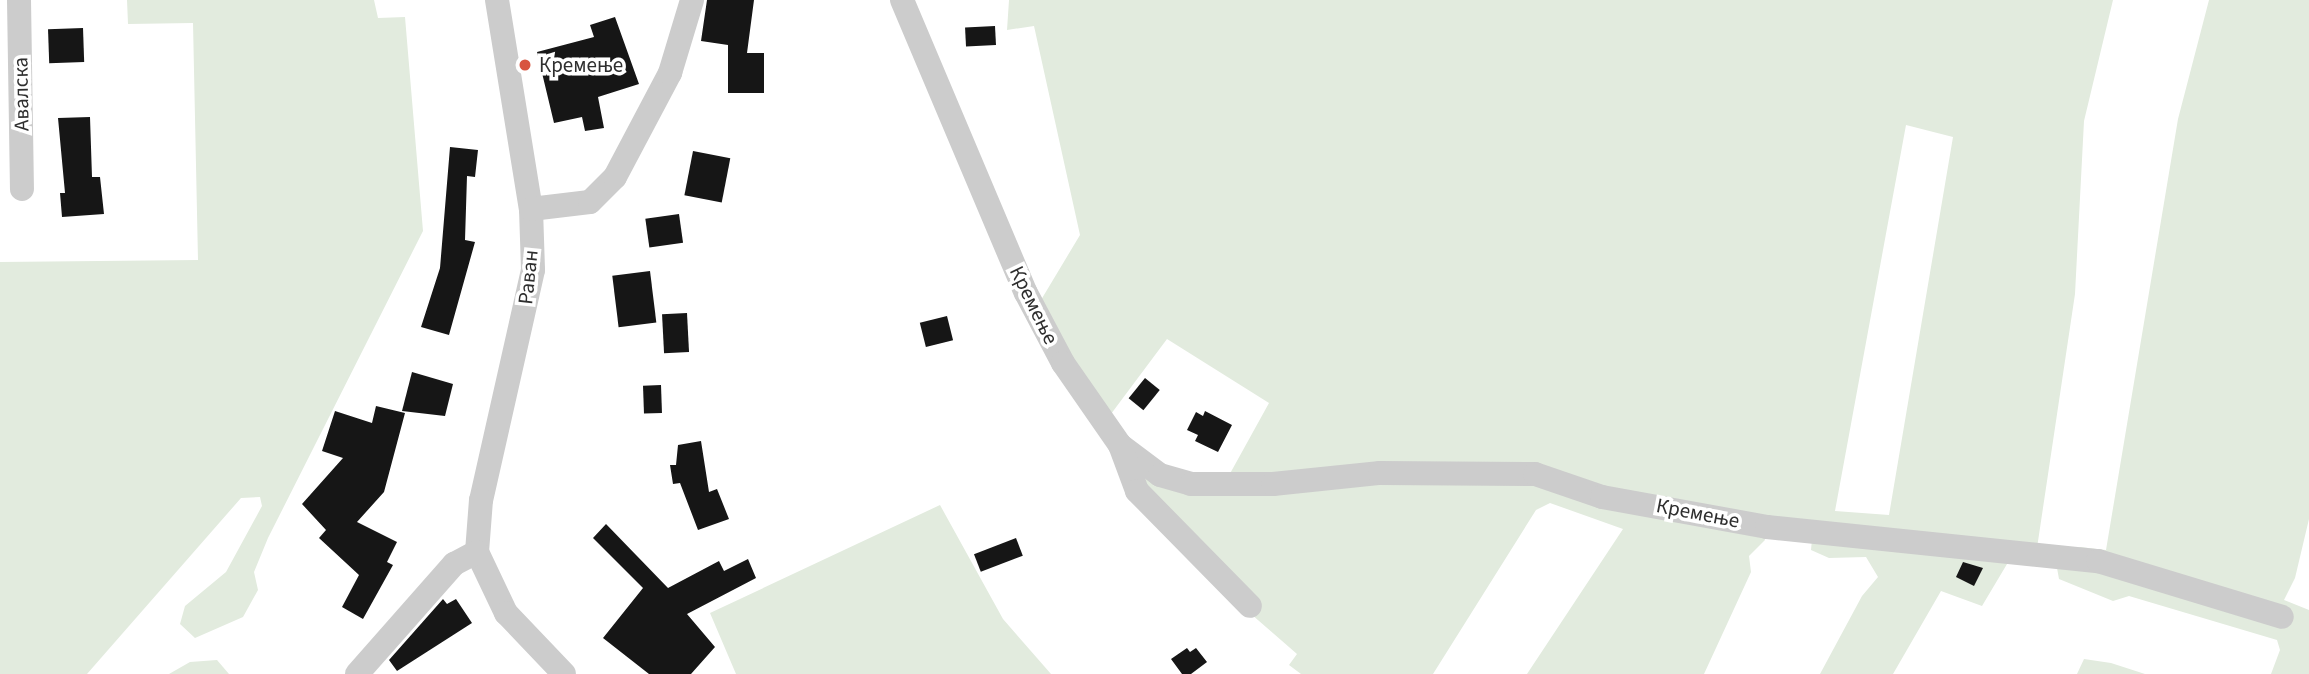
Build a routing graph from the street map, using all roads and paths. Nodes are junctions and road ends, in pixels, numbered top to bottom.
1 (19, 0) edge
2 (497, 0) edge
3 (692, 0) edge
4 (901, 0) edge
5 (22, 189) dead end
6 (531, 209) junction
7 (1120, 444) junction
8 (477, 551) junction
9 (1250, 606) dead end
10 (2282, 617) dead end
11 (357, 674) edge
12 (564, 674) edge

1 - 5 street, Авалска
2 - 6 street, Раван
3 - 6 street
4 - 7 street, Кремење
6 - 8 street, Раван
7 - 9 street, Кремење
7 - 10 street, Кремење
8 - 11 street
8 - 12 street, Раван

